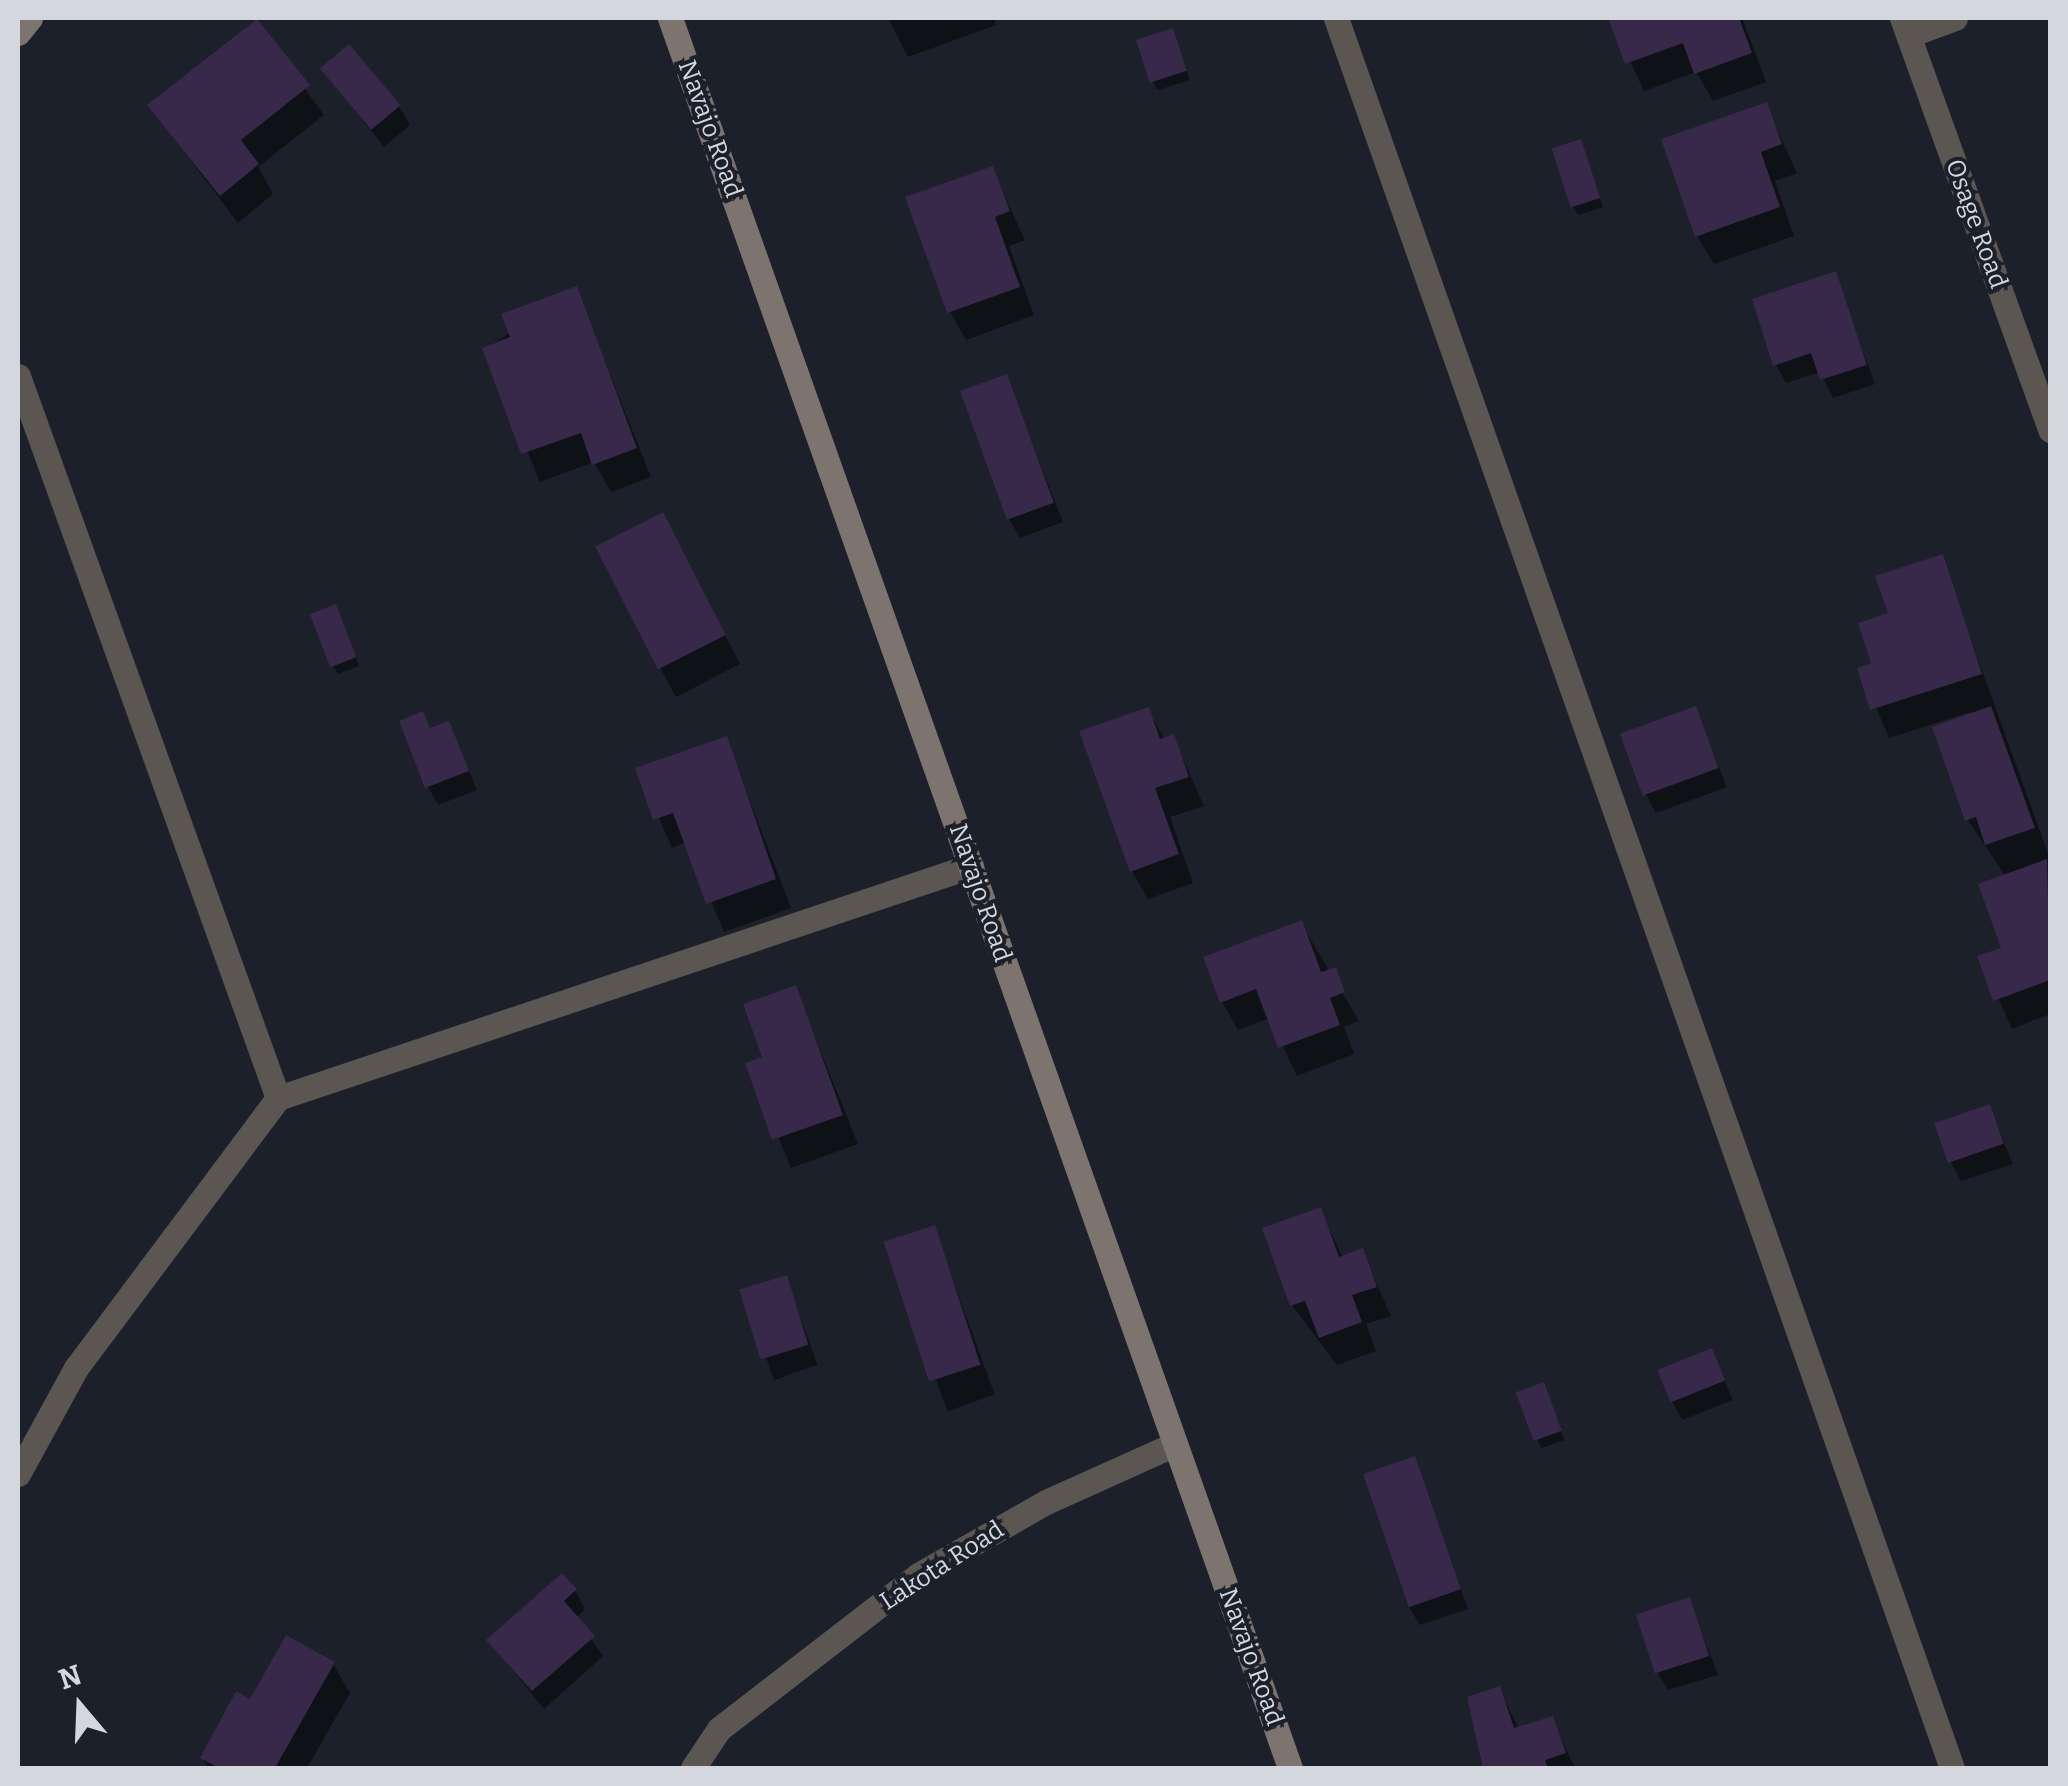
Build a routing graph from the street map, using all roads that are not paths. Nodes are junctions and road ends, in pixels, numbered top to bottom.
1 (30, 18) edge
2 (670, 18) edge
3 (1336, 18) edge
4 (1955, 18) edge
5 (1906, 26) edge
6 (18, 33) edge
7 (18, 376) edge
8 (2050, 430) edge
9 (971, 866) junction
10 (278, 1098) junction
11 (1175, 1444) junction
12 (18, 1474) edge
13 (693, 1768) edge
14 (1290, 1768) edge
15 (1952, 1768) edge

1 - 6 main road
2 - 9 main road, Navajo Road
3 - 15 street
4 - 5 street
5 - 8 street, Osage Road
7 - 10 street
9 - 10 street
9 - 11 main road, Navajo Road
10 - 12 street
11 - 13 street, Lakota Road
11 - 14 main road, Navajo Road

